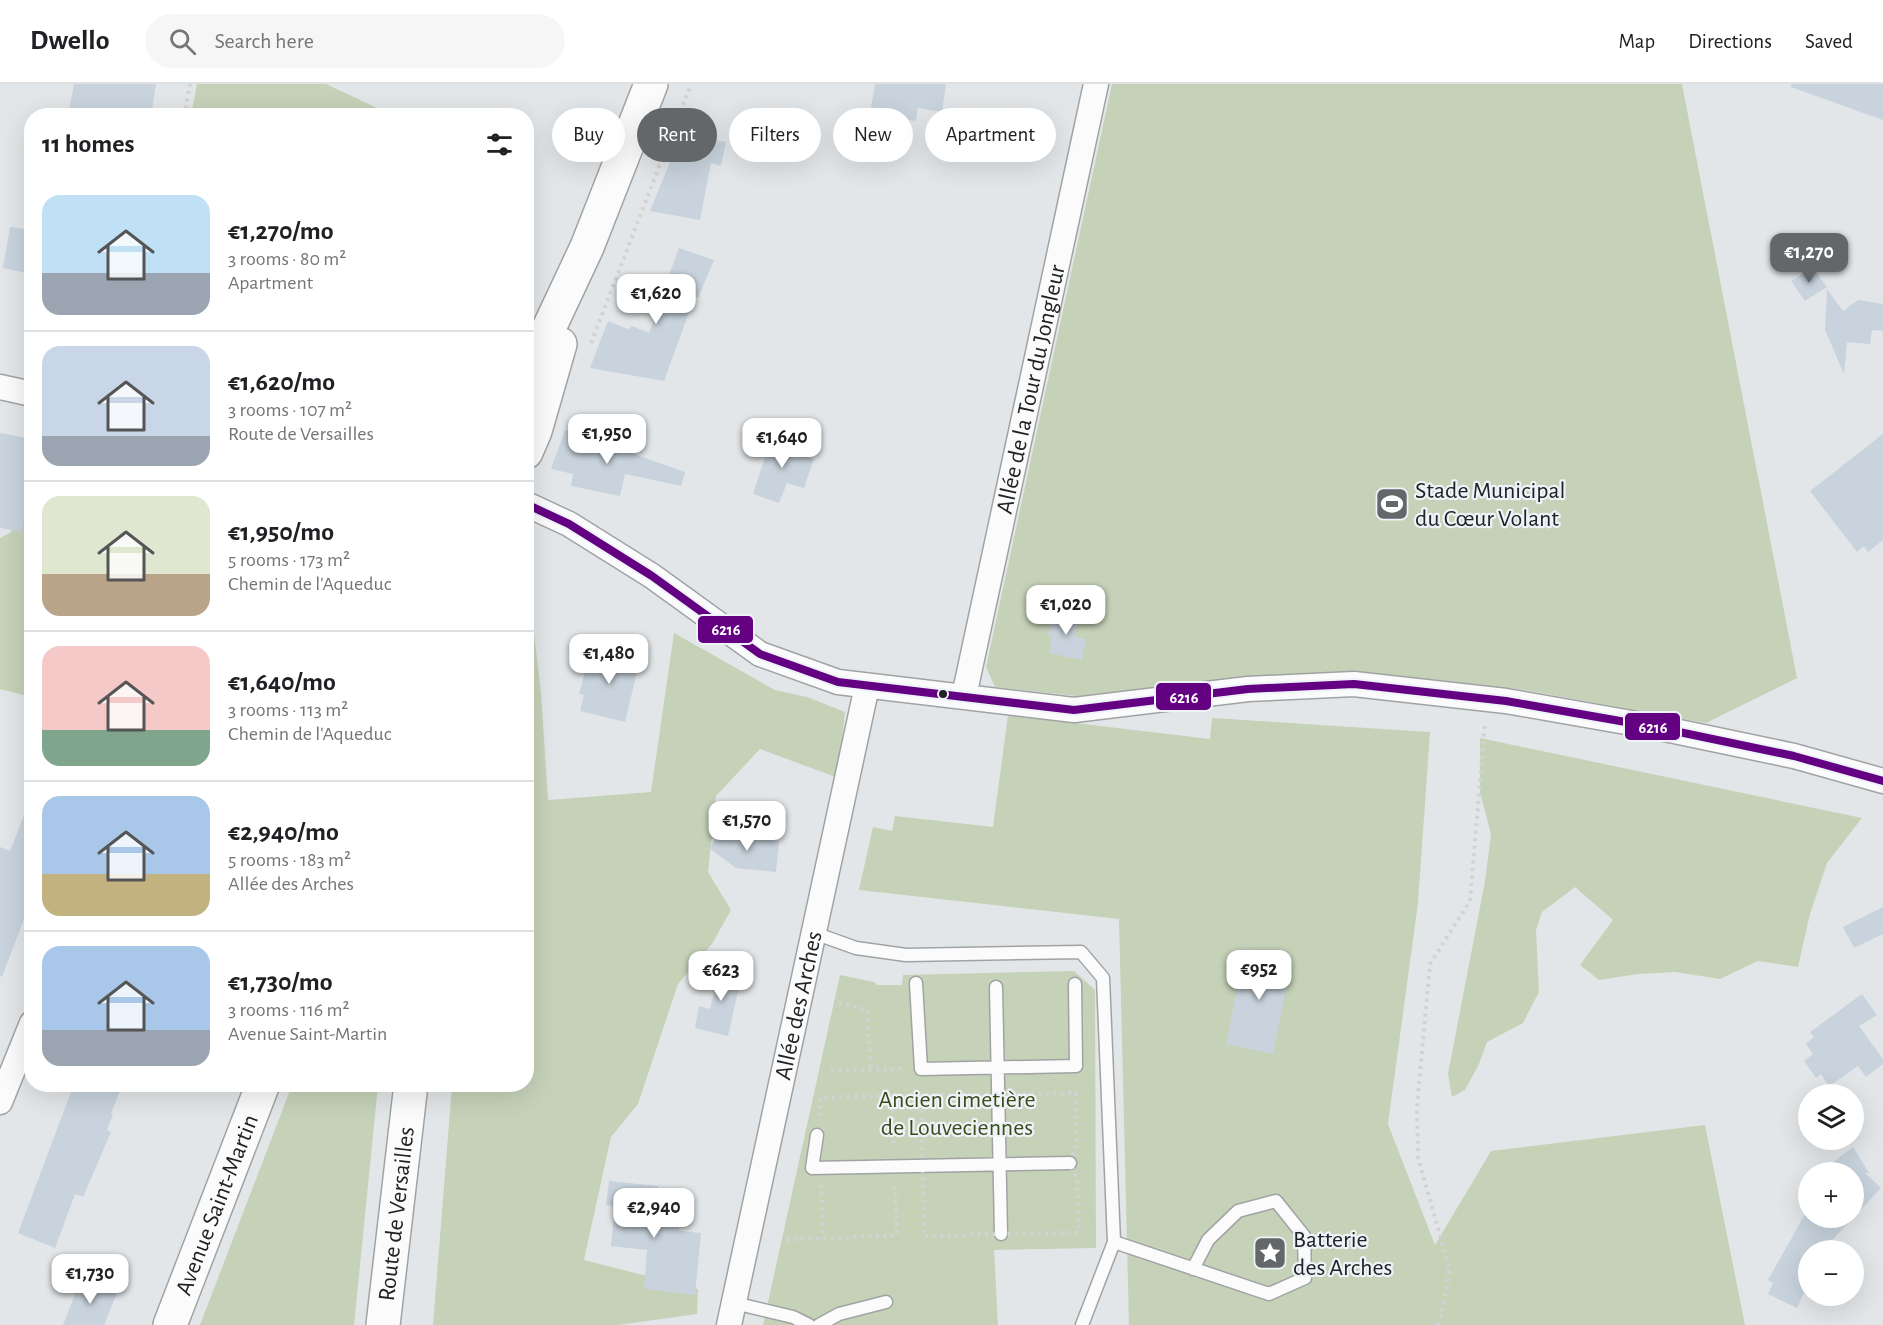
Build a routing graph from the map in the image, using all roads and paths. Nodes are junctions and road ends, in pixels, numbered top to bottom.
1 (190, 84) edge
2 (651, 84) edge
3 (691, 84) edge
4 (1096, 84) edge
5 (186, 108) edge
6 (587, 248) junction
7 (590, 345) dead end
8 (534, 360) edge
9 (0, 387) edge
10 (24, 392) edge
11 (534, 433) edge
12 (534, 508) edge
13 (867, 686) junction
14 (964, 696) junction
15 (1486, 699) junction
16 (1883, 781) edge
17 (814, 933) junction
18 (916, 983) dead end
19 (1076, 984) dead end
20 (996, 987) dead end
21 (839, 1003) dead end
22 (24, 1043) edge
23 (998, 1067) junction
24 (871, 1069) junction
25 (921, 1069) junction
26 (831, 1070) dead end
27 (260, 1092) edge
28 (410, 1092) edge
29 (0, 1102) edge
30 (817, 1135) dead end
31 (1070, 1163) dead end
32 (1000, 1164) junction
33 (820, 1168) junction
34 (1002, 1234) dead end
35 (823, 1239) dead end
36 (1114, 1242) junction
37 (1193, 1269) junction
38 (886, 1302) dead end
39 (732, 1314) edge
40 (170, 1325) edge
41 (383, 1325) edge
42 (809, 1325) edge
43 (819, 1325) edge
44 (1082, 1325) edge
45 (1437, 1325) edge

1 - 5 path
2 - 6 main road
3 - 7 path
4 - 14 street, Allée de la Tour du Jongleur
6 - 8 main road
6 - 11 main road
9 - 10 street
12 - 13 street
13 - 14 street
13 - 17 street, Allée des Arches
14 - 15 street
15 - 16 street
15 - 45 path
17 - 36 lane
17 - 39 street, Allée des Arches
18 - 25 lane
19 - 23 lane
20 - 23 lane
21 - 24 path
22 - 29 street
23 - 25 lane
23 - 32 lane
24 - 25 path
24 - 26 path
27 - 40 main road, Avenue Saint-Martin
28 - 41 main road, Route de Versailles
30 - 33 lane
31 - 32 lane
32 - 33 lane
32 - 34 lane
33 - 35 path
36 - 37 lane
36 - 44 lane
37 - 37 lane
38 - 43 lane
39 - 42 lane

